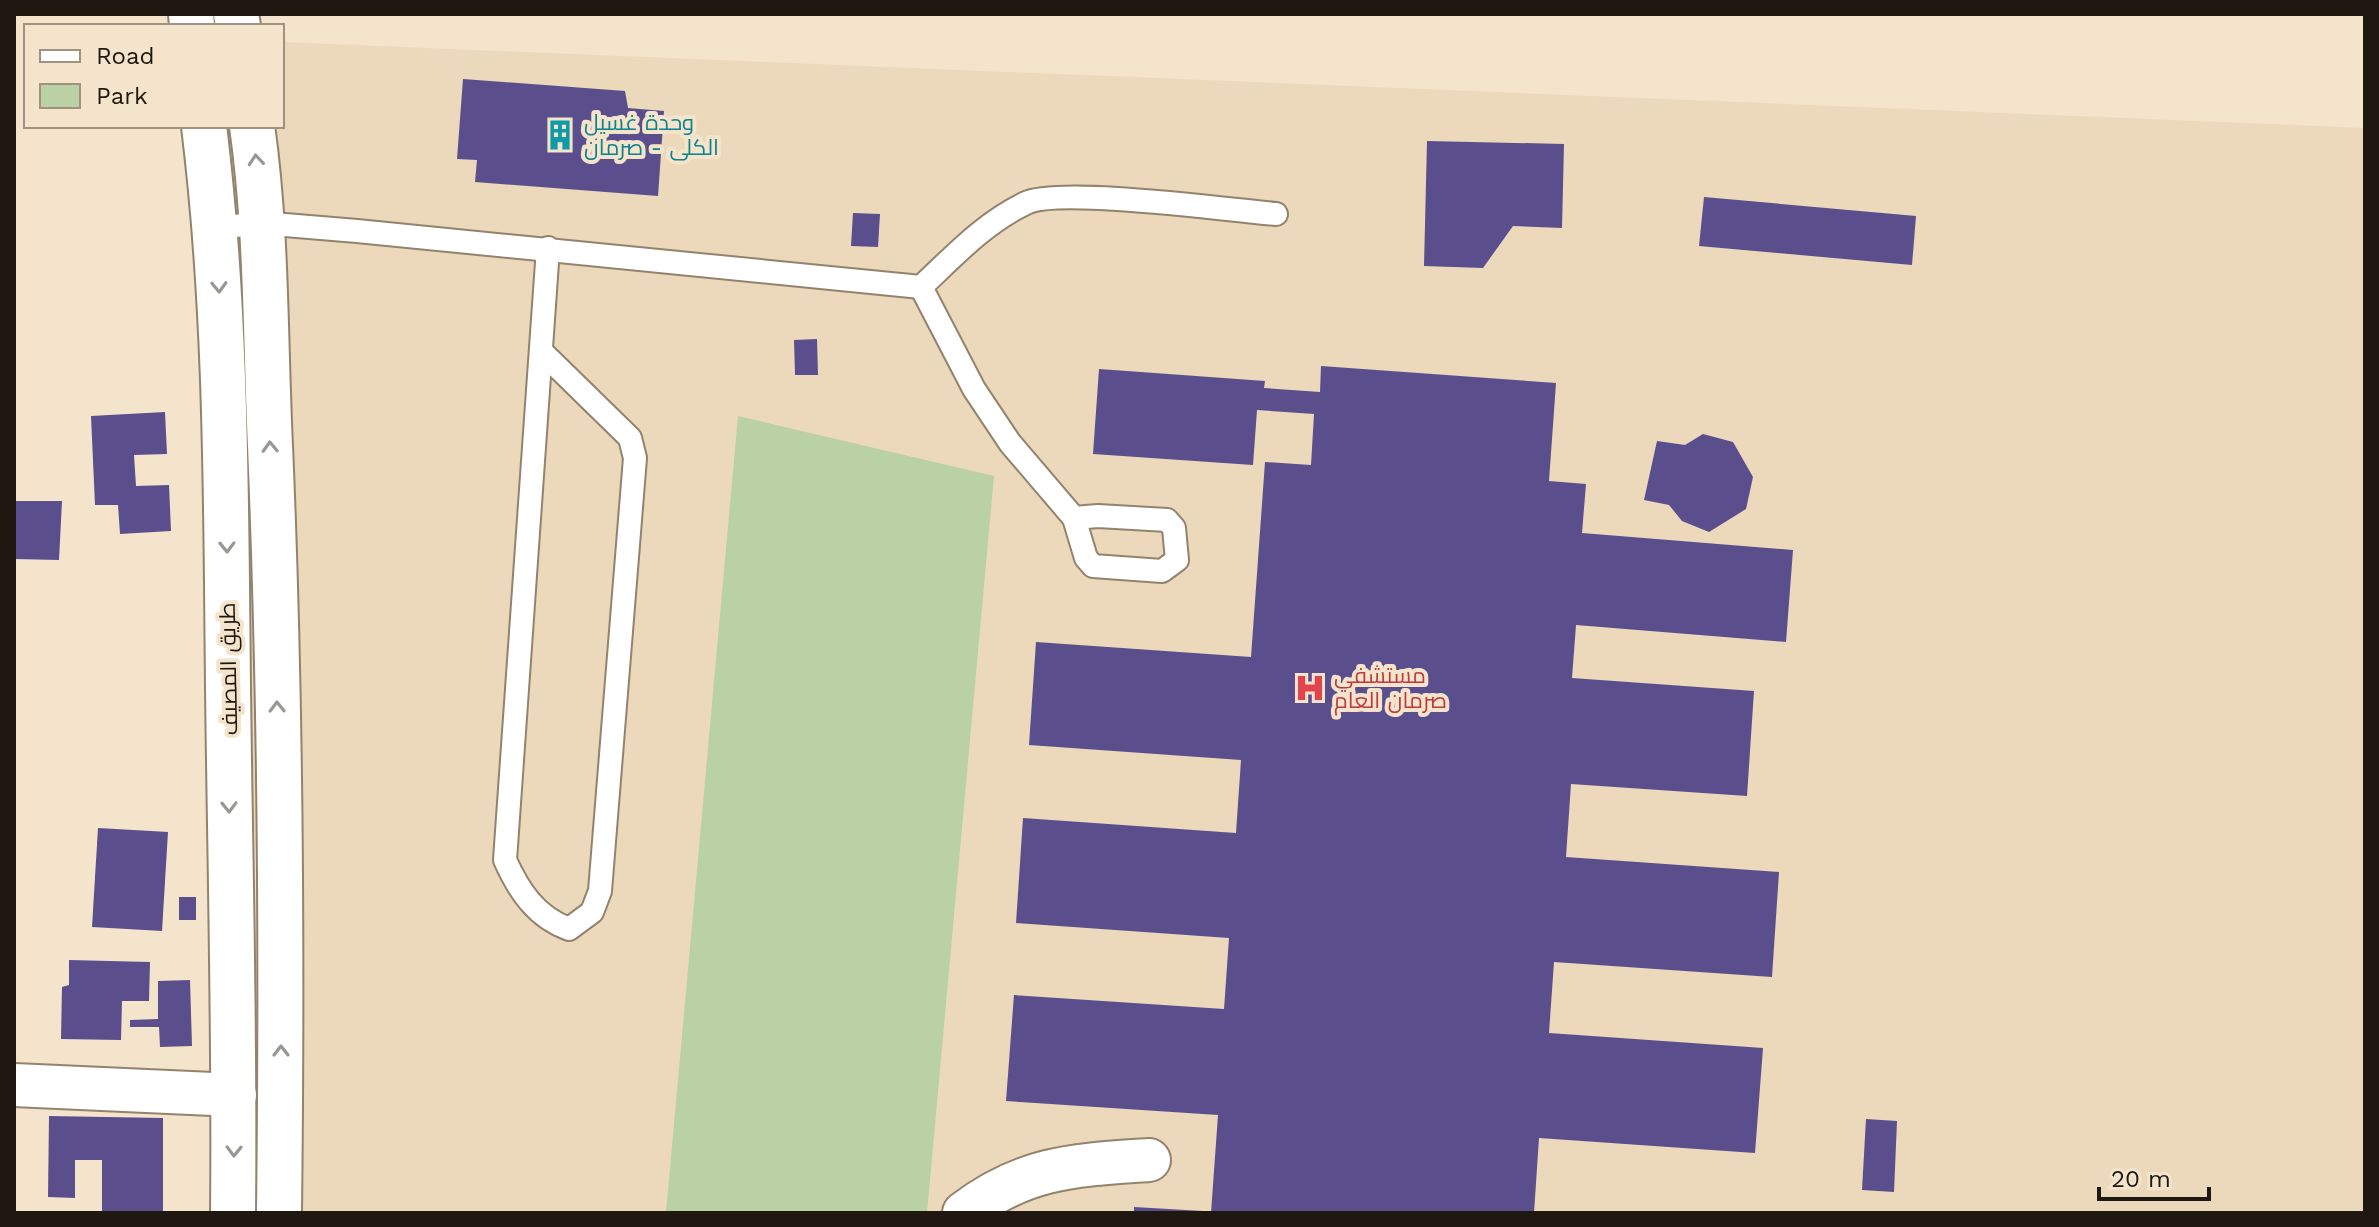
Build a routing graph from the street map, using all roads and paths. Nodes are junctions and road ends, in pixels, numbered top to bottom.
1 (204, 128) edge
2 (252, 128) edge
3 (1276, 214) dead end
4 (261, 223) junction
5 (217, 228) junction
6 (548, 248) junction
7 (921, 287) junction
8 (541, 351) junction
9 (1074, 518) dead end
10 (14, 1085) edge
11 (235, 1095) junction
12 (1149, 1160) dead end
13 (233, 1213) edge
14 (279, 1213) edge
15 (964, 1213) edge

1 - 5 main road, طريق المصيف
4 -> 2 main road
3 - 7 lane
4 - 5 lane
4 - 6 lane
14 -> 4 main road
5 -> 11 main road, طريق المصيف
6 - 7 lane
6 - 8 lane
7 - 9 lane
8 - 8 lane
10 - 11 street
11 -> 13 main road, طريق المصيف
12 - 15 street

